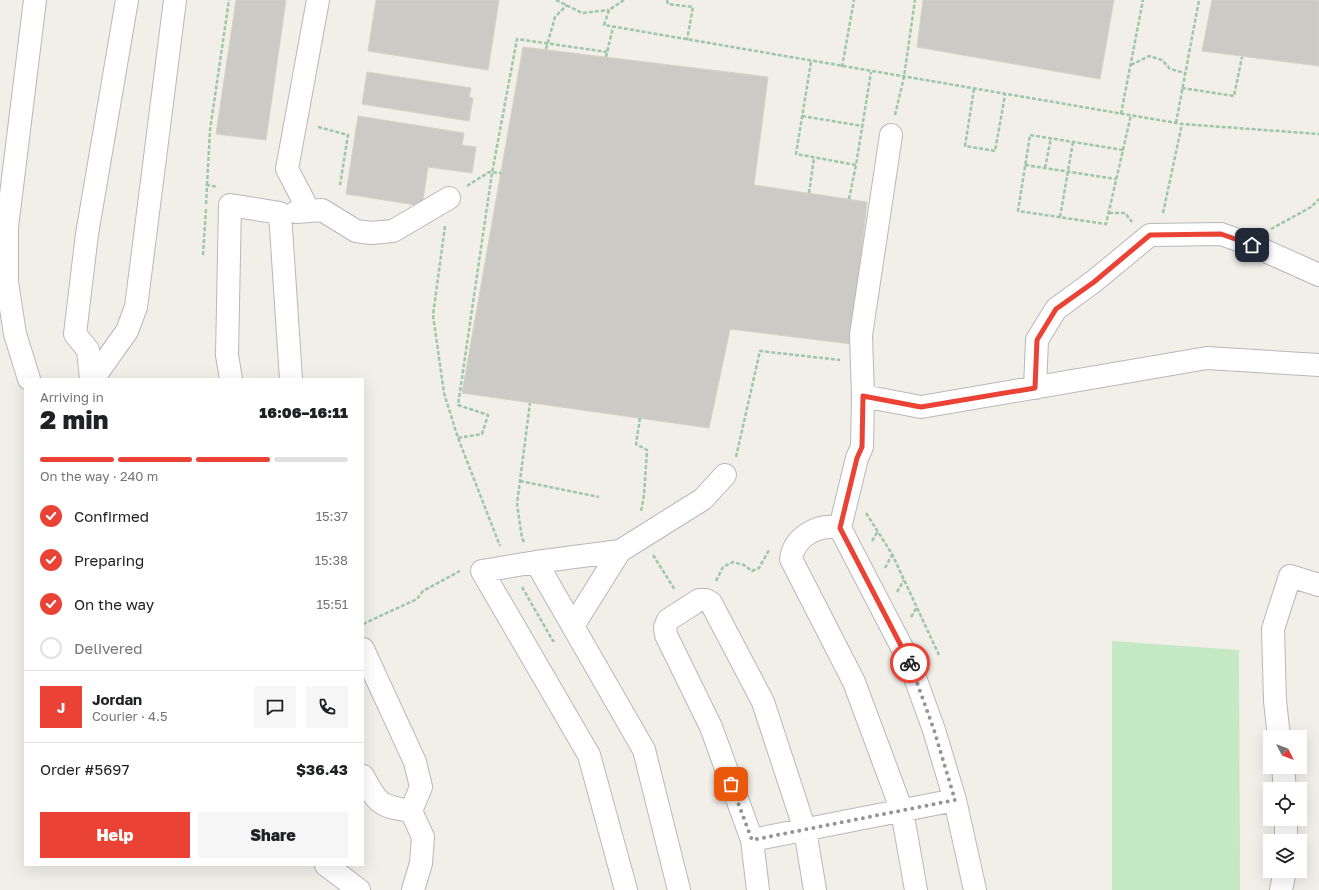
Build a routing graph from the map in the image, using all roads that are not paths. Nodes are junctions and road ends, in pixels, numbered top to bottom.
1 (35, 0) edge
2 (127, 0) edge
3 (175, 0) edge
4 (318, 0) edge
5 (891, 135) road end
6 (449, 198) road end
7 (309, 211) junction
8 (280, 213) junction
9 (1319, 275) edge
10 (1319, 364) edge
11 (29, 378) edge
12 (92, 378) edge
13 (93, 378) edge
14 (231, 378) edge
15 (291, 378) edge
16 (1035, 388) junction
17 (863, 396) junction
18 (725, 475) road end
19 (842, 519) junction
20 (633, 544) junction
21 (536, 562) junction
22 (1319, 585) edge
23 (573, 626) junction
24 (364, 651) edge
25 (1278, 730) edge
26 (364, 778) edge
27 (955, 800) junction
28 (411, 811) junction
29 (902, 811) junction
30 (805, 830) junction
31 (752, 840) junction
32 (327, 866) edge
33 (1284, 878) edge
34 (359, 890) edge
35 (413, 890) edge
36 (626, 890) edge
37 (679, 890) edge
38 (758, 890) edge
39 (814, 890) edge
40 (916, 890) edge
41 (975, 890) edge
42 (1281, 890) edge

1 - 11 lane
2 - 12 lane
3 - 13 lane
4 - 7 lane
5 - 17 lane
6 - 7 lane
7 - 8 lane
8 - 14 lane
8 - 15 lane
9 - 16 lane
10 - 16 lane
16 - 17 lane
17 - 19 lane
18 - 20 lane
19 - 27 lane
19 - 29 lane
20 - 21 lane
20 - 23 lane
21 - 23 lane
21 - 36 lane
22 - 25 lane
23 - 37 lane
24 - 28 lane
26 - 28 lane
27 - 29 lane
27 - 41 lane
28 - 35 lane
29 - 30 lane
29 - 40 lane
30 - 31 lane
30 - 31 lane
30 - 39 lane
31 - 38 lane
32 - 34 lane
33 - 42 lane

